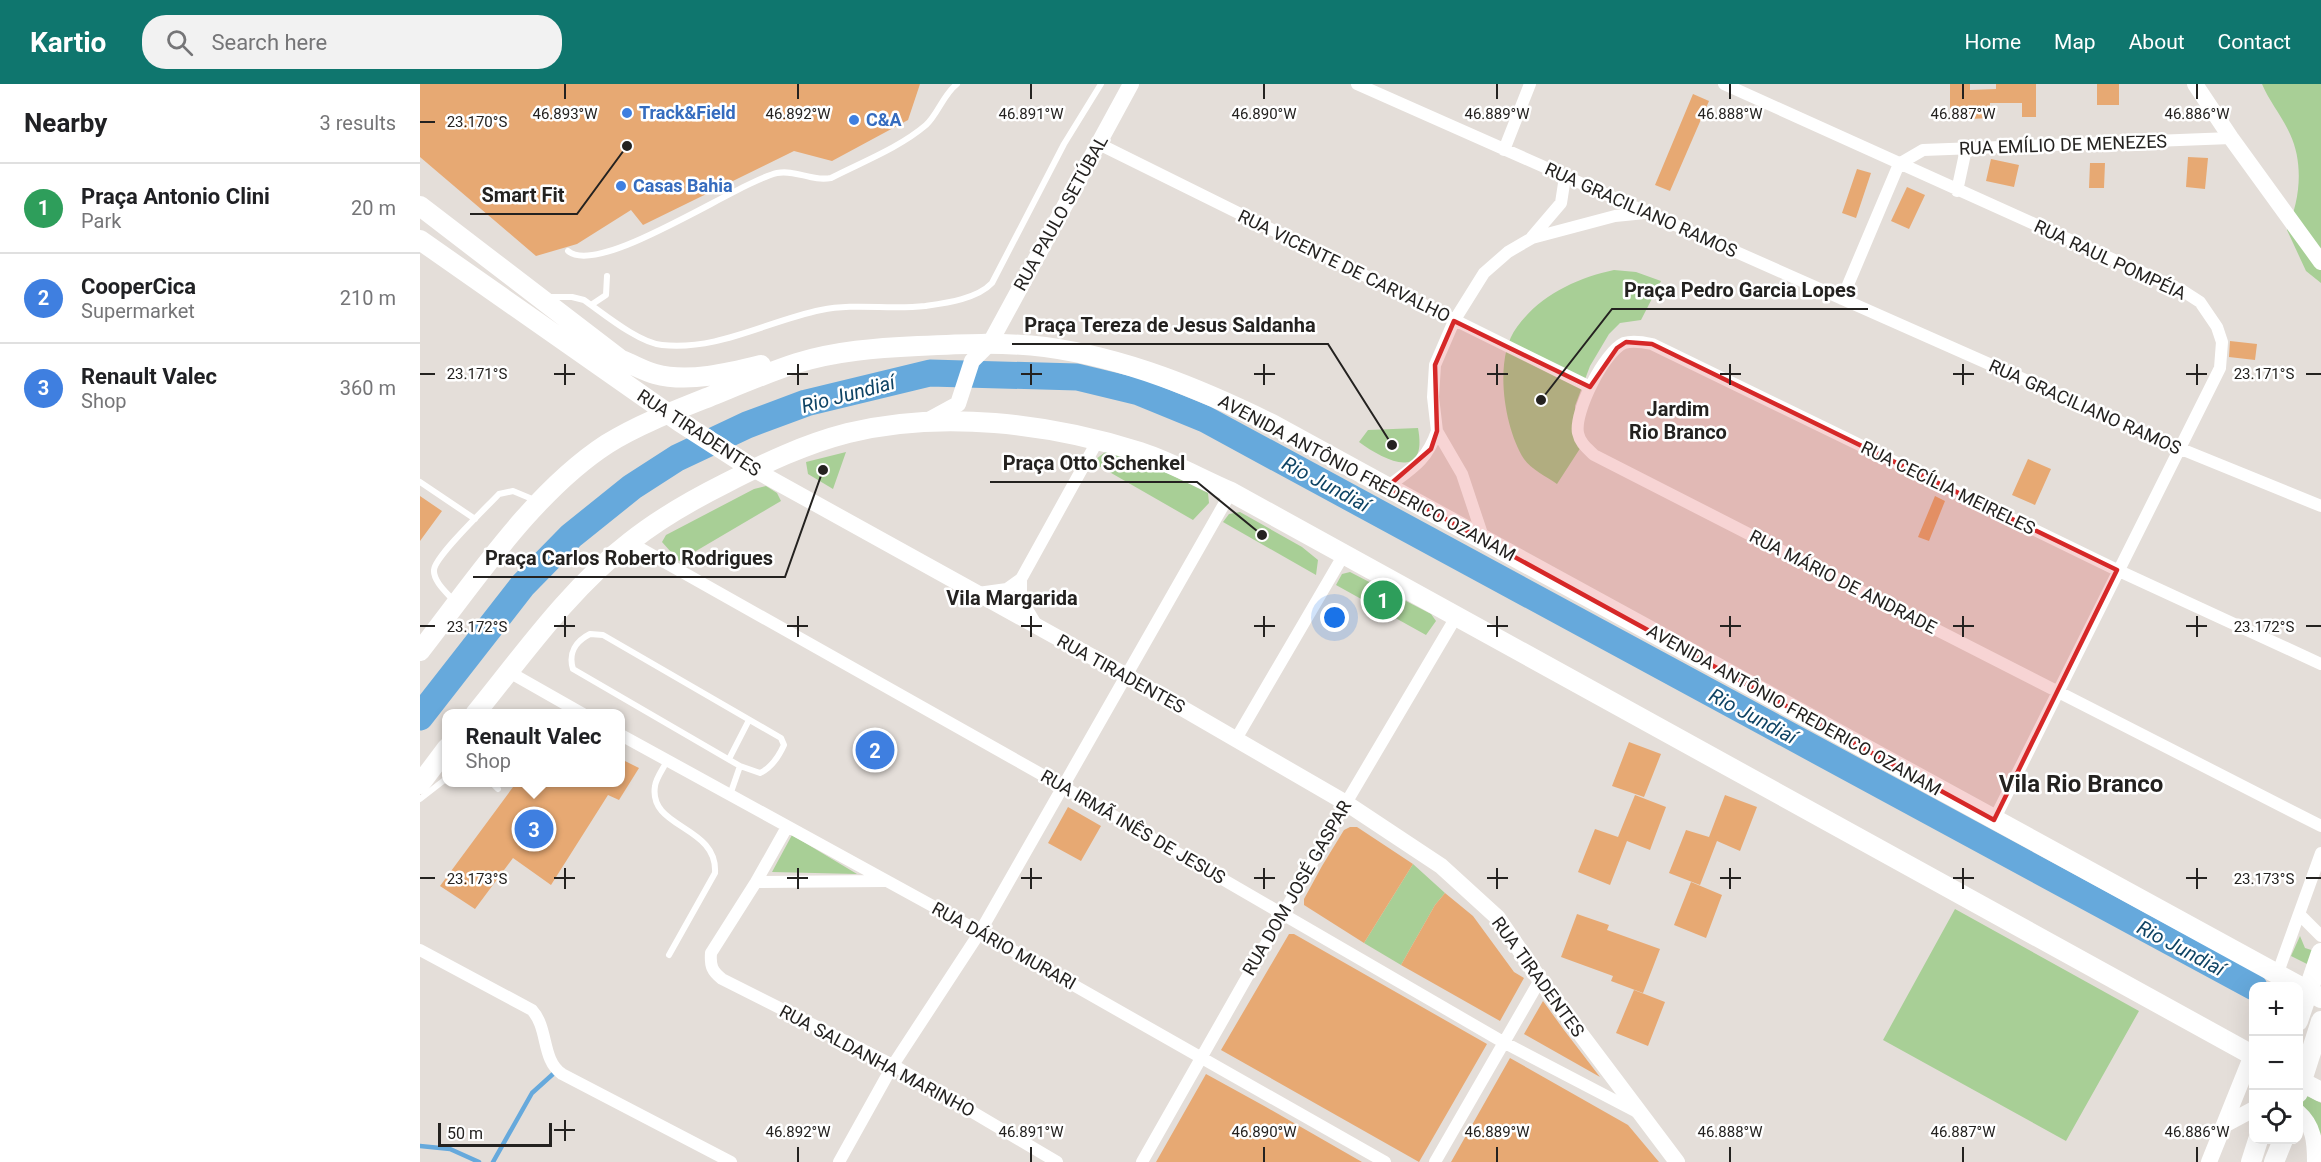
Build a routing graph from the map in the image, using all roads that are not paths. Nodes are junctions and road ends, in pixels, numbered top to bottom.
1 (957, 84) edge
2 (1101, 84) edge
3 (1131, 84) edge
4 (1357, 84) edge
5 (1530, 84) edge
6 (1724, 84) edge
7 (2195, 84) edge
8 (2230, 138) junction
9 (1099, 144) junction
10 (1966, 148) junction
11 (1504, 150) junction
12 (1899, 164) junction
13 (1565, 177) junction
14 (1957, 191) junction
15 (420, 206) edge
16 (1646, 213) junction
17 (1532, 238) junction
18 (420, 240) edge
19 (568, 251) dead end
20 (2321, 262) edge
21 (607, 276) dead end
22 (539, 298) junction
23 (1842, 299) junction
24 (591, 305) junction
25 (1454, 321) junction
26 (990, 343) junction
27 (951, 344) junction
28 (972, 361) junction
29 (796, 363) junction
30 (1590, 387) junction
31 (674, 418) junction
32 (924, 423) junction
33 (1437, 431) junction
34 (1098, 440) junction
35 (2181, 449) junction
36 (753, 470) junction
37 (420, 482) edge
38 (1386, 487) junction
39 (1231, 492) junction
40 (541, 502) junction
41 (2321, 506) edge
42 (475, 519) junction
43 (1484, 540) junction
44 (629, 542) junction
45 (1343, 556) junction
46 (2117, 570) junction
47 (1021, 579) junction
48 (975, 594) junction
49 (456, 604) junction
50 (1455, 617) junction
51 (1038, 628) junction
52 (420, 651) edge
53 (2321, 664) edge
54 (509, 672) junction
55 (1125, 675) junction
56 (2058, 691) junction
57 (479, 709) edge
58 (574, 709) edge
59 (748, 720) junction
60 (625, 737) edge
61 (1236, 740) junction
62 (442, 755) edge
63 (729, 759) junction
64 (668, 760) junction
65 (740, 766) junction
66 (442, 782) edge
67 (420, 784) edge
68 (1062, 786) junction
69 (496, 787) edge
70 (498, 789) dead end
71 (730, 795) junction
72 (420, 799) edge
73 (1346, 803) junction
74 (1994, 820) junction
75 (2321, 826) edge
76 (787, 827) junction
77 (2321, 853) edge
78 (886, 881) junction
79 (756, 882) junction
80 (1282, 913) junction
81 (2300, 915) junction
82 (980, 932) junction
83 (2321, 936) edge
84 (420, 950) edge
85 (2321, 953) edge
86 (669, 955) dead end
87 (2277, 975) junction
88 (1540, 980) junction
89 (2321, 998) edge
90 (2303, 1006) edge
91 (2321, 1021) edge
92 (1503, 1042) junction
93 (2249, 1053) edge
94 (1202, 1057) junction
95 (893, 1065) junction
96 (2249, 1065) edge
97 (2303, 1083) edge
98 (2299, 1090) edge
99 (2321, 1092) edge
100 (2249, 1111) edge
101 (1637, 1112) junction
102 (2303, 1117) edge
103 (2226, 1124) junction
104 (2258, 1144) edge
105 (2281, 1144) edge
106 (731, 1162) edge
107 (839, 1162) edge
108 (1057, 1162) edge
109 (1142, 1162) edge
110 (1385, 1162) edge
111 (1435, 1162) edge
112 (1677, 1162) edge
113 (2209, 1162) edge
114 (2251, 1162) edge
115 (2274, 1162) edge
116 (2315, 1162) edge

1 - 19 lane
2 - 24 lane
3 - 9 street, RUA PAULO SETÚBAL
4 - 11 street, RUA GRACILIANO RAMOS
5 - 11 street
6 - 12 street, RUA RAUL POMPÉIA
7 - 8 street
8 - 10 street, RUA EMÍLIO DE MENEZES
8 - 20 street
9 - 25 street, RUA VICENTE DE CARVALHO
9 - 26 street, RUA PAULO SETÚBAL
10 - 12 street, RUA EMÍLIO DE MENEZES
10 - 14 street
11 - 13 street, RUA GRACILIANO RAMOS
12 - 14 street, RUA RAUL POMPÉIA
12 - 23 street
13 - 16 street, RUA GRACILIANO RAMOS
13 - 17 street
14 - 35 street, RUA RAUL POMPÉIA
15 - 22 main road, RUA TIRADENTES
16 - 17 street
16 - 23 street, RUA GRACILIANO RAMOS
17 - 25 street
18 - 31 main road, RUA TIRADENTES
21 - 24 lane
22 - 24 lane
22 - 29 main road, RUA TIRADENTES
23 - 35 street, RUA GRACILIANO RAMOS
25 - 30 street, RUA VICENTE DE CARVALHO
25 - 33 street
26 - 27 main road, AVENIDA ANTÔNIO FREDERICO OZANAM
26 - 28 street, RUA PAULO SETÚBAL
26 - 38 main road, AVENIDA ANTÔNIO FREDERICO OZANAM
27 - 28 main road
27 - 29 main road, AVENIDA ANTÔNIO FREDERICO OZANAM
28 - 32 street, RUA PAULO SETÚBAL
29 - 31 main road, AVENIDA ANTÔNIO FREDERICO OZANAM
30 - 46 street, RUA CECÍLIA MEIRELES
30 - 56 street, RUA MÁRIO DE ANDRADE
31 - 36 main road, RUA TIRADENTES
31 - 40 main road, AVENIDA ANTÔNIO FREDERICO OZANAM
32 - 34 main road
32 - 36 main road
33 - 38 street
33 - 43 street
34 - 39 main road
34 - 47 street
35 - 41 street, RUA GRACILIANO RAMOS
35 - 46 street, RUA RAUL POMPÉIA
36 - 44 main road
36 - 48 street, RUA TIRADENTES
37 - 42 lane
38 - 43 main road, AVENIDA ANTÔNIO FREDERICO OZANAM
39 - 45 main road
39 - 55 street
40 - 42 lane
40 - 49 main road, AVENIDA ANTÔNIO FREDERICO OZANAM
42 - 49 lane
43 - 74 main road, AVENIDA ANTÔNIO FREDERICO OZANAM
44 - 54 main road
44 - 68 street, RUA IRMÃ INÊS DE JESUS
45 - 50 main road
45 - 61 street
46 - 53 street, RUA CECÍLIA MEIRELES
46 - 56 street, RUA RAUL POMPÉIA
47 - 48 street
47 - 51 street
48 - 51 street, RUA TIRADENTES
49 - 52 main road, AVENIDA ANTÔNIO FREDERICO OZANAM
50 - 73 street, RUA DOM JOSÉ GASPAR
50 - 93 main road
51 - 55 street, RUA TIRADENTES
54 - 57 main road
54 - 58 street
55 - 61 street, RUA TIRADENTES
55 - 68 street
56 - 74 street, RUA RAUL POMPÉIA
56 - 75 street, RUA MÁRIO DE ANDRADE
59 - 63 lane
59 - 63 lane
59 - 65 lane
60 - 64 street, RUA DÁRIO MURARI
61 - 73 street, RUA TIRADENTES
62 - 67 main road
63 - 65 lane
64 - 71 street, RUA DÁRIO MURARI
64 - 86 lane
65 - 71 lane
66 - 72 lane
68 - 80 street, RUA IRMÃ INÊS DE JESUS
68 - 82 street
69 - 70 lane
71 - 76 street, RUA DÁRIO MURARI
73 - 80 street, RUA DOM JOSÉ GASPAR
73 - 88 street, RUA TIRADENTES
74 - 87 main road, AVENIDA ANTÔNIO FREDERICO OZANAM
76 - 78 street, RUA DÁRIO MURARI
76 - 79 street
77 - 81 street
78 - 79 street
78 - 82 street, RUA DÁRIO MURARI
79 - 95 street, RUA SALDANHA MARINHO
80 - 92 street, RUA IRMÃ INÊS DE JESUS
80 - 94 street, RUA DOM JOSÉ GASPAR
81 - 83 street
81 - 87 street
82 - 94 street, RUA DÁRIO MURARI
82 - 95 street
84 - 106 street
85 - 90 main road
87 - 89 main road, AVENIDA ANTÔNIO FREDERICO OZANAM
88 - 92 street
88 - 101 street, RUA TIRADENTES
91 - 98 main road
92 - 101 street, RUA IRMÃ INÊS DE JESUS
92 - 111 street
94 - 109 street, RUA DOM JOSÉ GASPAR
94 - 110 street, RUA DÁRIO MURARI
95 - 107 street
95 - 108 street, RUA SALDANHA MARINHO
96 - 103 street
97 - 99 main road
100 - 103 street
101 - 112 street, RUA TIRADENTES
102 - 116 street
103 - 113 street
104 - 114 main road
105 - 115 main road

